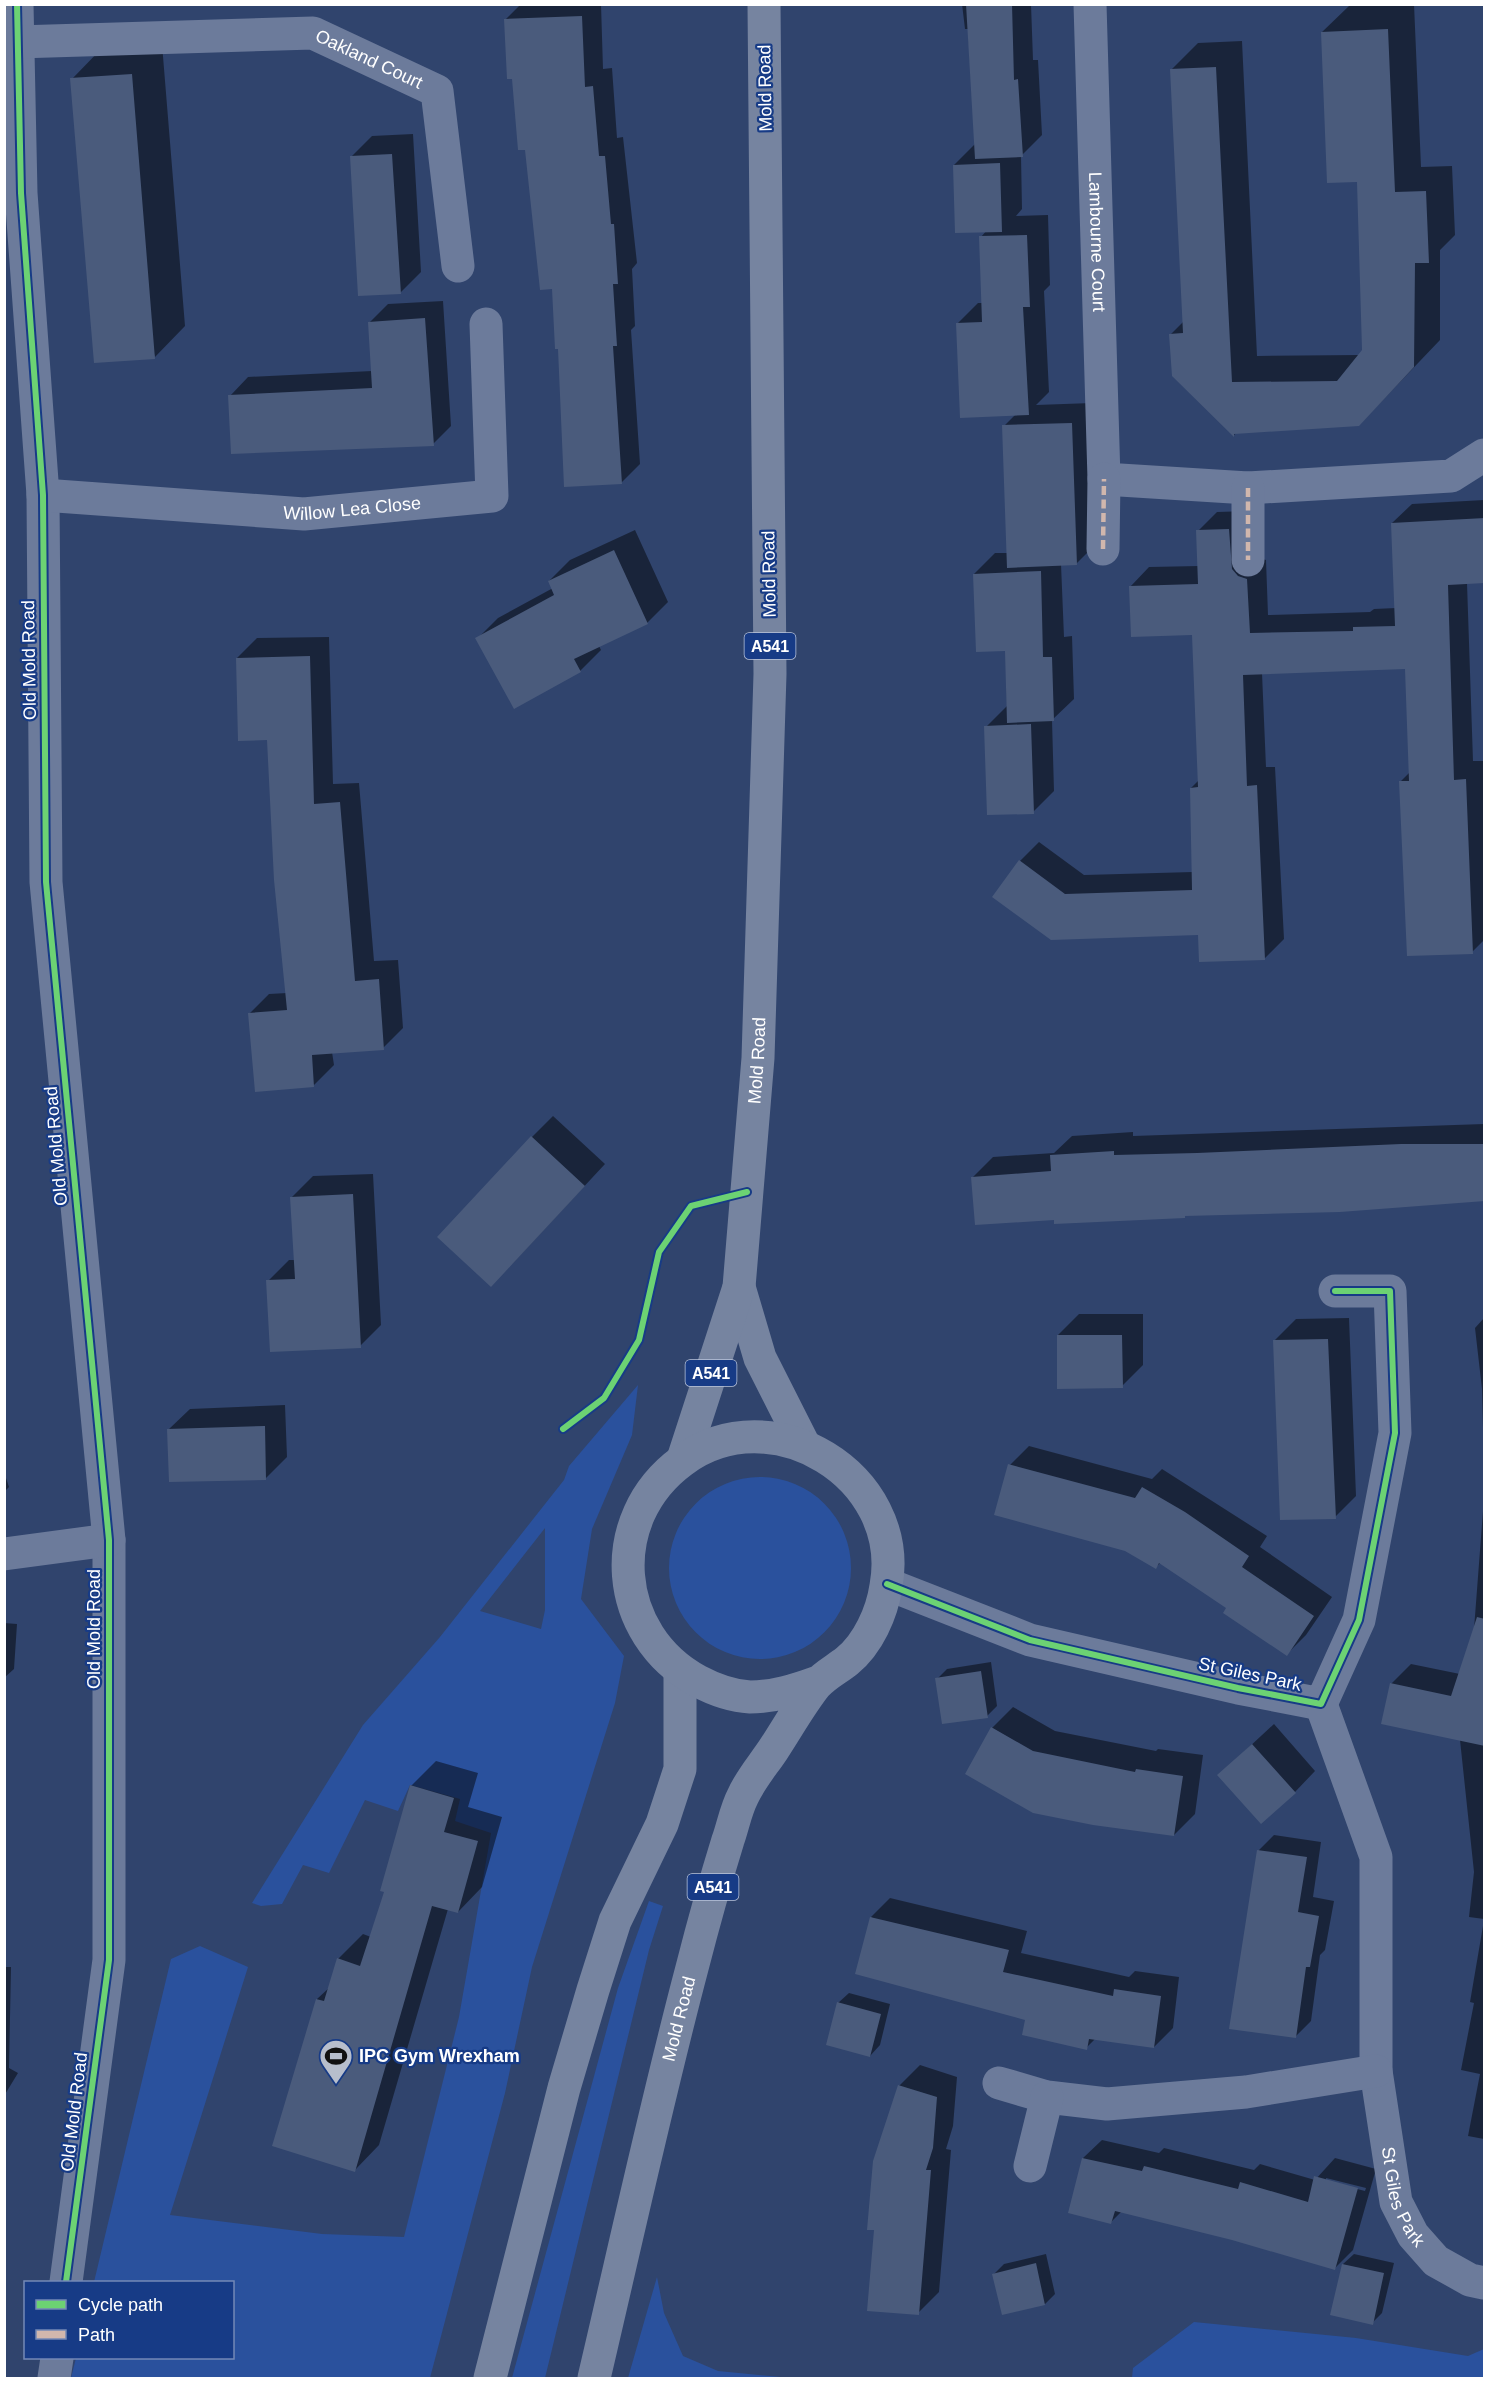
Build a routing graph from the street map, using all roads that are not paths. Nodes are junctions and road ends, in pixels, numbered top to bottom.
1 (17, 4) edge
2 (764, 4) edge
3 (1090, 4) edge
4 (17, 42) junction
5 (13, 193) edge
6 (458, 266) dead end
7 (486, 324) dead end
8 (1485, 455) edge
9 (1104, 479) junction
10 (1248, 488) junction
11 (43, 495) junction
12 (1103, 549) dead end
13 (1248, 560) dead end
14 (739, 1287) junction
15 (1335, 1291) dead end
16 (804, 1445) junction
17 (683, 1459) junction
18 (109, 1540) junction
19 (4, 1554) edge
20 (887, 1584) junction
21 (680, 1671) junction
22 (818, 1682) junction
23 (1321, 1704) junction
24 (1376, 2071) junction
25 (999, 2083) dead end
26 (1047, 2097) junction
27 (1030, 2166) dead end
28 (66, 2281) edge
29 (1485, 2283) edge
30 (57, 2359) edge
31 (54, 2379) edge
32 (490, 2379) edge
33 (594, 2379) edge

1 - 4 street, Old Mold Road
2 - 14 main road, Mold Road / A541
3 - 9 street, Lambourne Court
4 - 5 street, Old Mold Road
4 - 6 street, Oakland Court
5 - 11 street, Old Mold Road
7 - 11 street, Willow Lea Close
8 - 10 street
9 - 10 street
9 - 12 street, Lambourne Court
10 - 13 street
11 - 18 street, Old Mold Road
14 - 16 main road, Mold Road / A541
14 - 17 main road, Mold Road / A541
15 - 23 street, St Giles Park
16 - 17 main road
16 - 20 main road
17 - 21 main road
18 - 19 street
18 - 28 street, Old Mold Road
20 - 22 main road
20 - 23 street, St Giles Park
21 - 22 main road
21 - 32 main road
22 - 33 main road, Mold Road / A541
23 - 24 street, St Giles Park
24 - 26 street
24 - 29 street, St Giles Park
25 - 26 street
26 - 27 street
30 - 31 street

